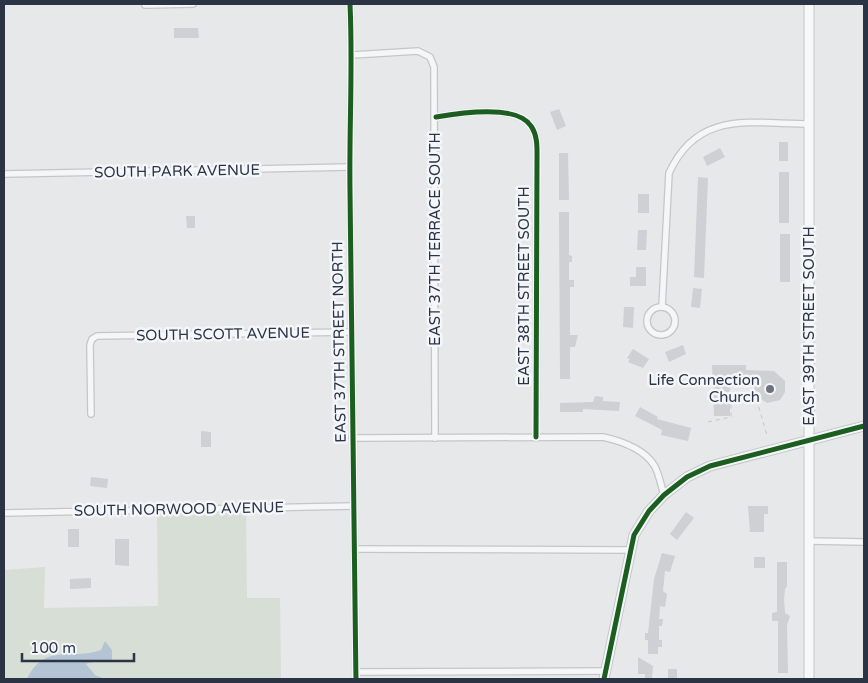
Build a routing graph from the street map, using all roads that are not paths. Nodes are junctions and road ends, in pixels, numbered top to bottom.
1 (193, 4) edge
2 (350, 4) edge
3 (809, 4) edge
4 (144, 5) edge
5 (354, 55) junction
6 (436, 116) junction
7 (810, 124) junction
8 (349, 167) junction
9 (4, 174) edge
10 (662, 307) junction
11 (351, 332) junction
12 (91, 414) dead end
13 (864, 426) edge
14 (536, 437) junction
15 (352, 438) junction
16 (435, 438) junction
17 (808, 441) junction
18 (664, 495) junction
19 (353, 506) junction
20 (4, 512) edge
21 (809, 540) junction
22 (864, 542) edge
23 (354, 549) junction
24 (631, 550) junction
25 (356, 672) junction
26 (605, 675) edge
27 (356, 679) edge
28 (809, 679) edge

1 - 4 street
2 - 5 street, EAST 37TH STREET NORTH
3 - 7 main road, EAST 39TH STREET SOUTH
5 - 6 street, EAST 37TH TERRACE SOUTH
5 - 8 street, EAST 37TH STREET NORTH
6 - 14 street, EAST 38TH STREET SOUTH
6 - 16 street, EAST 37TH TERRACE SOUTH
7 - 10 street
7 - 17 main road, EAST 39TH STREET SOUTH
8 - 9 street, SOUTH PARK AVENUE
8 - 11 street, EAST 37TH STREET NORTH
10 - 10 street
11 - 12 street, SOUTH SCOTT AVENUE
11 - 15 street, EAST 37TH STREET NORTH
13 - 17 main road
14 - 16 street
14 - 18 street
15 - 16 street
15 - 19 street, EAST 37TH STREET NORTH
17 - 18 main road
17 - 21 main road, EAST 39TH STREET SOUTH
18 - 24 main road
19 - 20 street, SOUTH NORWOOD AVENUE
19 - 23 street, EAST 37TH STREET NORTH
21 - 22 street
21 - 28 main road, EAST 39TH STREET SOUTH
23 - 24 street
23 - 25 street, EAST 37TH STREET NORTH
24 - 26 main road
25 - 26 street
25 - 27 street, EAST 37TH STREET NORTH

